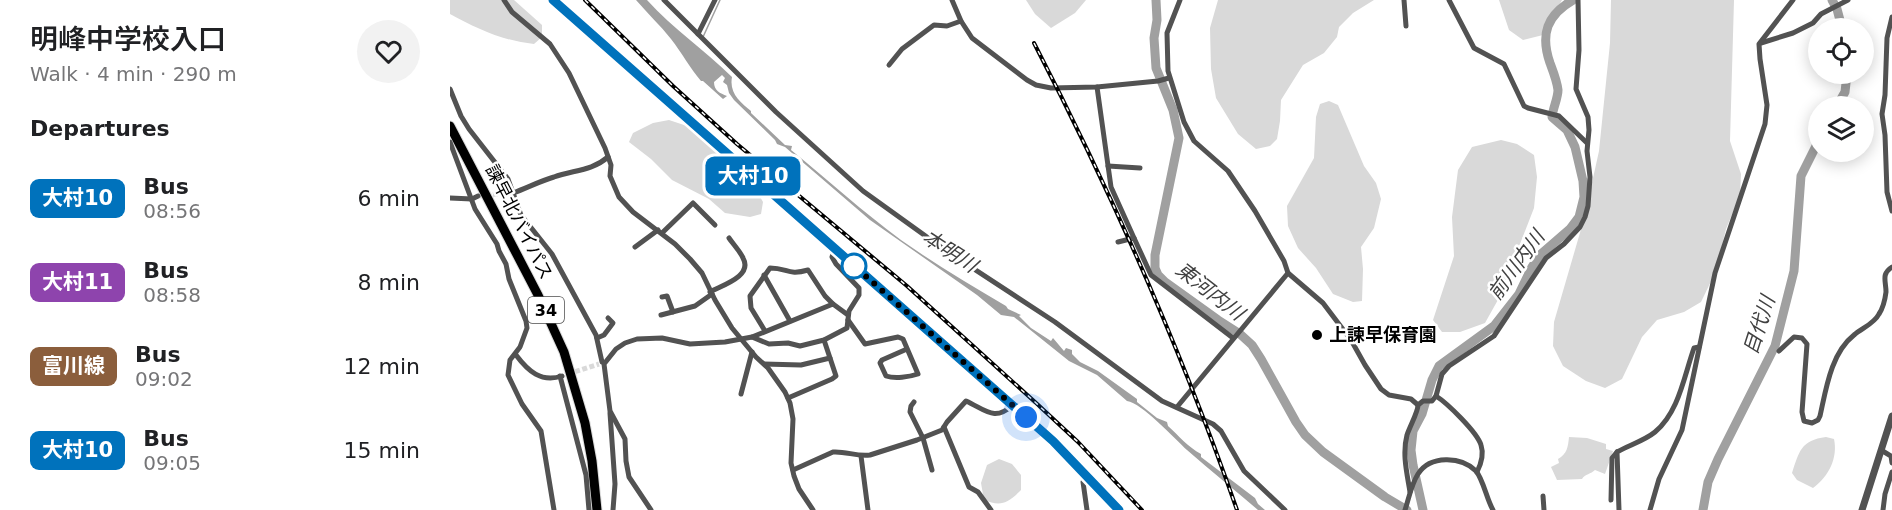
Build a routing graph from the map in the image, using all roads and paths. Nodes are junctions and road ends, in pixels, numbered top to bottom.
1 (504, 0) edge
2 (553, 0) edge
3 (664, 0) edge
4 (715, 0) edge
5 (952, 0) edge
6 (1180, 0) edge
7 (1404, 0) edge
8 (1449, 0) edge
9 (1793, 0) edge
10 (1578, 2) edge
11 (1845, 2) edge
12 (1892, 17) edge
13 (962, 21) junction
14 (1406, 26) dead end
15 (1891, 29) edge
16 (699, 35) junction
17 (1759, 44) junction
18 (889, 65) dead end
19 (1168, 78) junction
20 (1097, 87) junction
21 (450, 88) edge
22 (450, 126) edge
23 (450, 142) edge
24 (1587, 144) junction
25 (608, 157) junction
26 (1108, 166) junction
27 (1140, 168) dead end
28 (510, 193) junction
29 (475, 197) junction
30 (450, 198) edge
31 (1892, 212) edge
32 (715, 225) dead end
33 (660, 231) junction
34 (729, 238) dead end
35 (1134, 238) junction
36 (1118, 242) dead end
37 (635, 247) dead end
38 (835, 249) junction
39 (1892, 267) edge
40 (1288, 273) junction
41 (764, 275) junction
42 (711, 293) junction
43 (662, 297) dead end
44 (833, 303) junction
45 (673, 312) junction
46 (662, 315) dead end
47 (848, 317) junction
48 (608, 318) dead end
49 (790, 321) junction
50 (765, 331) junction
51 (1234, 336) junction
52 (752, 337) junction
53 (597, 338) junction
54 (742, 340) junction
55 (824, 340) junction
56 (1699, 347) junction
57 (907, 350) junction
58 (1779, 351) dead end
59 (752, 352) junction
60 (516, 355) junction
61 (830, 358) junction
62 (602, 363) junction
63 (764, 364) junction
64 (741, 394) dead end
65 (788, 398) junction
66 (1434, 399) junction
67 (914, 402) dead end
68 (1421, 403) junction
69 (1013, 405) junction
70 (1177, 407) junction
71 (610, 411) junction
72 (1892, 416) edge
73 (944, 427) junction
74 (923, 438) junction
75 (1881, 450) junction
76 (1617, 452) junction
77 (861, 456) junction
78 (1892, 462) edge
79 (793, 470) junction
80 (932, 470) dead end
81 (1477, 472) junction
82 (1892, 472) edge
83 (1089, 477) junction
84 (1410, 492) junction
85 (1544, 496) dead end
86 (1611, 500) dead end
87 (554, 510) edge
88 (589, 510) edge
89 (597, 510) edge
90 (614, 510) edge
91 (651, 510) edge
92 (813, 510) edge
93 (868, 510) edge
94 (991, 510) edge
95 (1087, 510) edge
96 (1119, 510) edge
97 (1286, 510) edge
98 (1405, 510) edge
99 (1493, 510) edge
100 (1544, 510) edge
101 (1619, 510) edge
102 (1650, 510) edge
103 (1862, 510) edge
104 (1883, 510) edge

1 - 25 street
2 - 38 street
3 - 16 street
4 - 16 street
5 - 13 street
6 - 19 street
7 - 14 street
8 - 24 street
9 - 17 street
10 - 24 street
11 - 17 street
12 - 15 street
13 - 18 street
13 - 20 street
15 - 31 street
16 - 70 street
17 - 56 street
19 - 20 street
19 - 40 street
20 - 26 street
21 - 28 street
22 - 89 highway, 諫早北バイパス / 34
23 - 29 street
24 - 66 street
25 - 28 street
25 - 33 street
26 - 27 street
26 - 35 street
28 - 53 street
29 - 30 street
29 - 60 street
32 - 33 street
33 - 37 street
33 - 42 street
34 - 42 street
35 - 36 street
35 - 51 street
38 - 47 street
38 - 69 street
39 - 58 street
40 - 51 street
40 - 68 street
41 - 44 street
41 - 49 street
41 - 50 street
42 - 45 street
42 - 54 street
43 - 45 street
44 - 47 street
44 - 49 street
45 - 46 street
47 - 55 street
47 - 57 street
48 - 53 street
49 - 50 street
50 - 52 street
51 - 70 street
52 - 54 street
52 - 55 street
53 - 62 street
54 - 59 street
54 - 62 street
55 - 61 street
56 - 76 street
56 - 102 street
57 - 57 street
59 - 63 street
59 - 64 street
60 - 87 street
60 - 88 street
61 - 63 street
61 - 65 street
62 - 71 street
63 - 65 street
65 - 79 street
66 - 68 street
66 - 81 street
67 - 74 street
68 - 84 street
69 - 73 street
69 - 83 street
70 - 97 street
71 - 90 street
71 - 91 street
72 - 75 street
73 - 74 street
73 - 94 street
74 - 77 street
74 - 80 street
75 - 78 street
75 - 103 street
76 - 86 street
76 - 101 street
77 - 79 street
77 - 93 street
79 - 92 street
81 - 84 street
81 - 99 street
82 - 104 street
83 - 95 street
83 - 96 street
84 - 98 street
85 - 100 street

